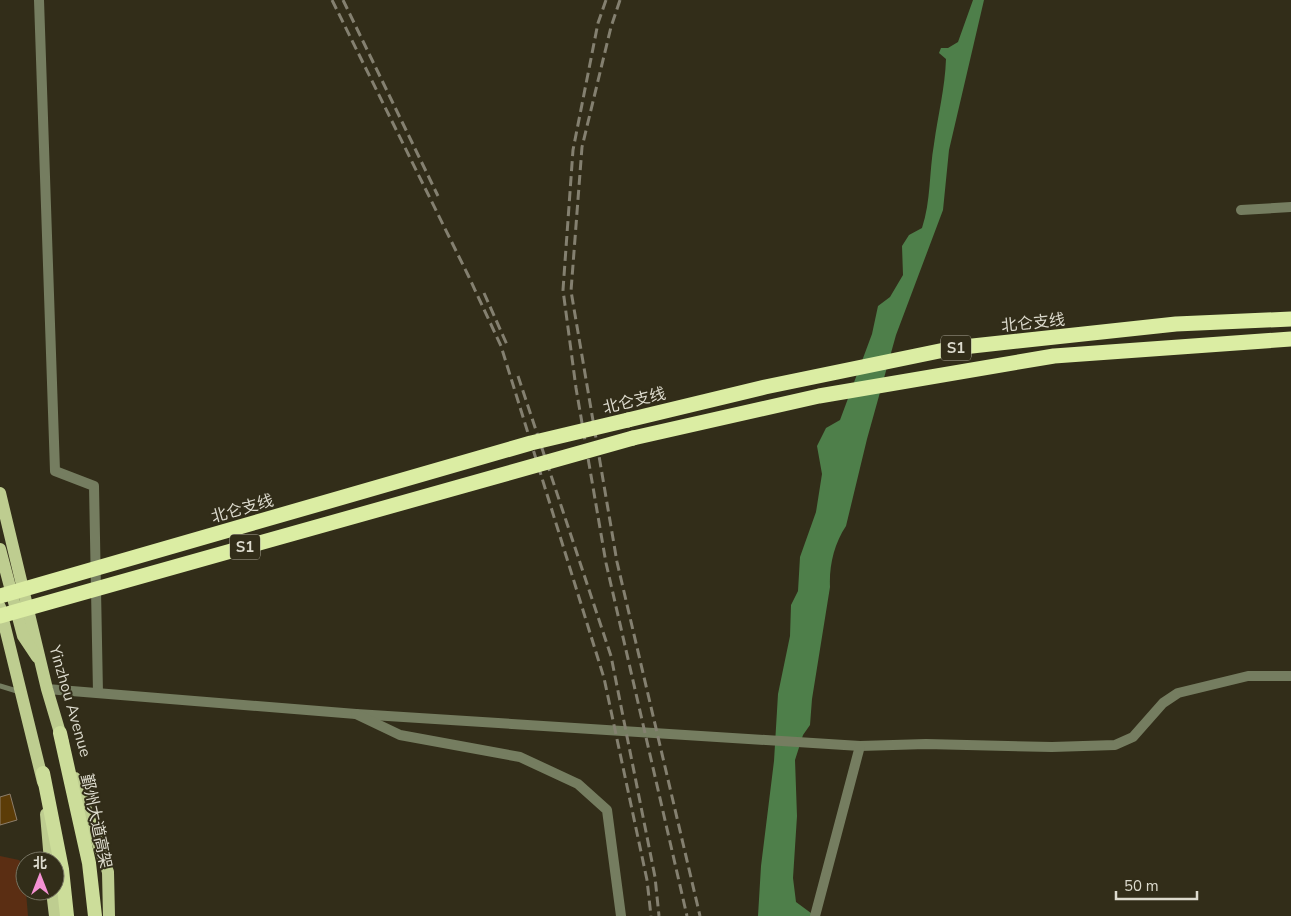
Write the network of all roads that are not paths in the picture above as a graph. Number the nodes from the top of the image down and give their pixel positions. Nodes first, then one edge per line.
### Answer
1 (39, 0) edge
2 (1291, 207) edge
3 (1241, 210) dead end
4 (1291, 319) edge
5 (1291, 339) edge
6 (0, 493) edge
7 (0, 549) edge
8 (0, 596) edge
9 (0, 607) edge
10 (0, 616) edge
11 (43, 666) junction
12 (1291, 676) edge
13 (0, 686) edge
14 (48, 690) junction
15 (21, 692) junction
16 (98, 693) junction
17 (356, 714) junction
18 (60, 733) junction
19 (860, 746) junction
20 (43, 773) junction
21 (49, 851) edge
22 (53, 901) edge
23 (55, 916) edge
24 (67, 916) edge
25 (95, 916) edge
26 (110, 916) edge
27 (621, 916) edge
28 (815, 916) edge

1 - 16 street
2 - 3 street
4 - 8 highway, 北仑支线 / S1, bridge
5 - 10 highway, S1, bridge
6 - 11 main road, Yinzhou Avenue
7 - 11 main road
9 - 15 main road
11 - 14 main road, Yinzhou Avenue
12 - 19 street
13 - 15 lane
14 - 16 street
14 - 18 main road, Yinzhou Avenue
15 - 20 main road
16 - 17 street
17 - 19 street
17 - 27 street
18 - 25 highway, 鄞州大道高架
18 - 26 main road, Yinzhou Avenue
19 - 28 street
20 - 21 main road
20 - 24 highway
22 - 23 main road

